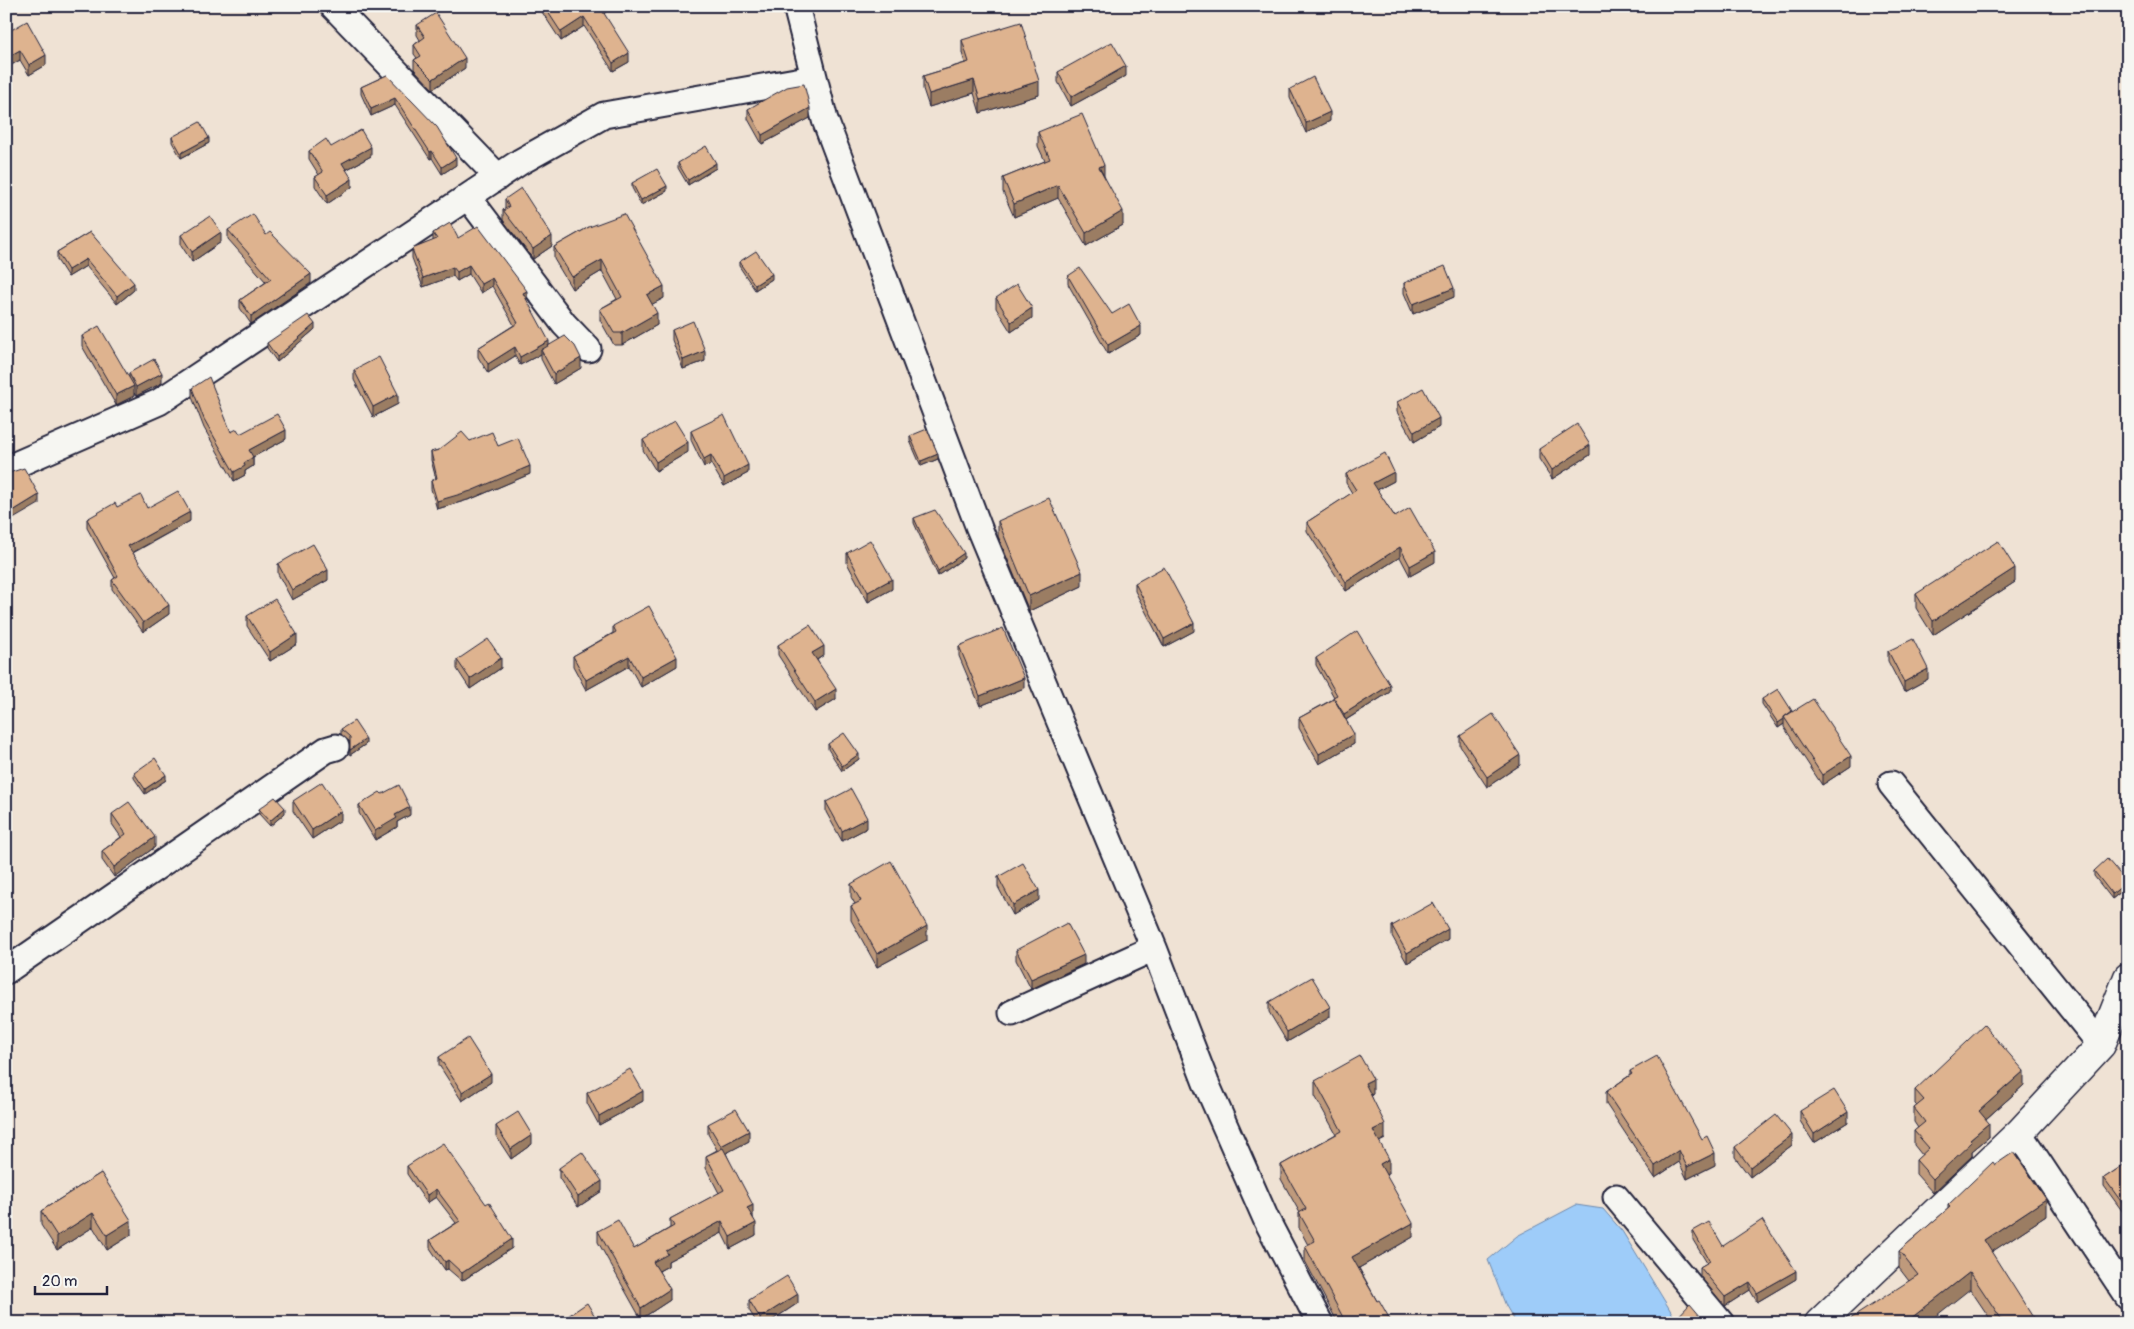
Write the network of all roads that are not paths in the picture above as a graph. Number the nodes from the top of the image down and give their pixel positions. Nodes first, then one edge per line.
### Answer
1 (333, 6) edge
2 (796, 6) edge
3 (813, 78) junction
4 (498, 177) junction
5 (468, 197) junction
6 (588, 349) dead end
7 (6, 469) edge
8 (336, 747) dead end
9 (1891, 784) dead end
10 (1154, 948) junction
11 (6, 971) edge
12 (2128, 977) edge
13 (1012, 1013) dead end
14 (2101, 1045) junction
15 (2019, 1134) junction
16 (1616, 1198) dead end
17 (2128, 1297) edge
18 (1320, 1323) edge
19 (1721, 1323) edge
20 (1819, 1323) edge

1 - 4 street
2 - 3 street
3 - 4 street
3 - 10 street
4 - 5 street
5 - 6 street
5 - 7 street
8 - 11 street
9 - 14 street
10 - 13 street
10 - 18 street
12 - 14 main road
14 - 15 main road
15 - 17 street
15 - 20 main road
16 - 19 street

